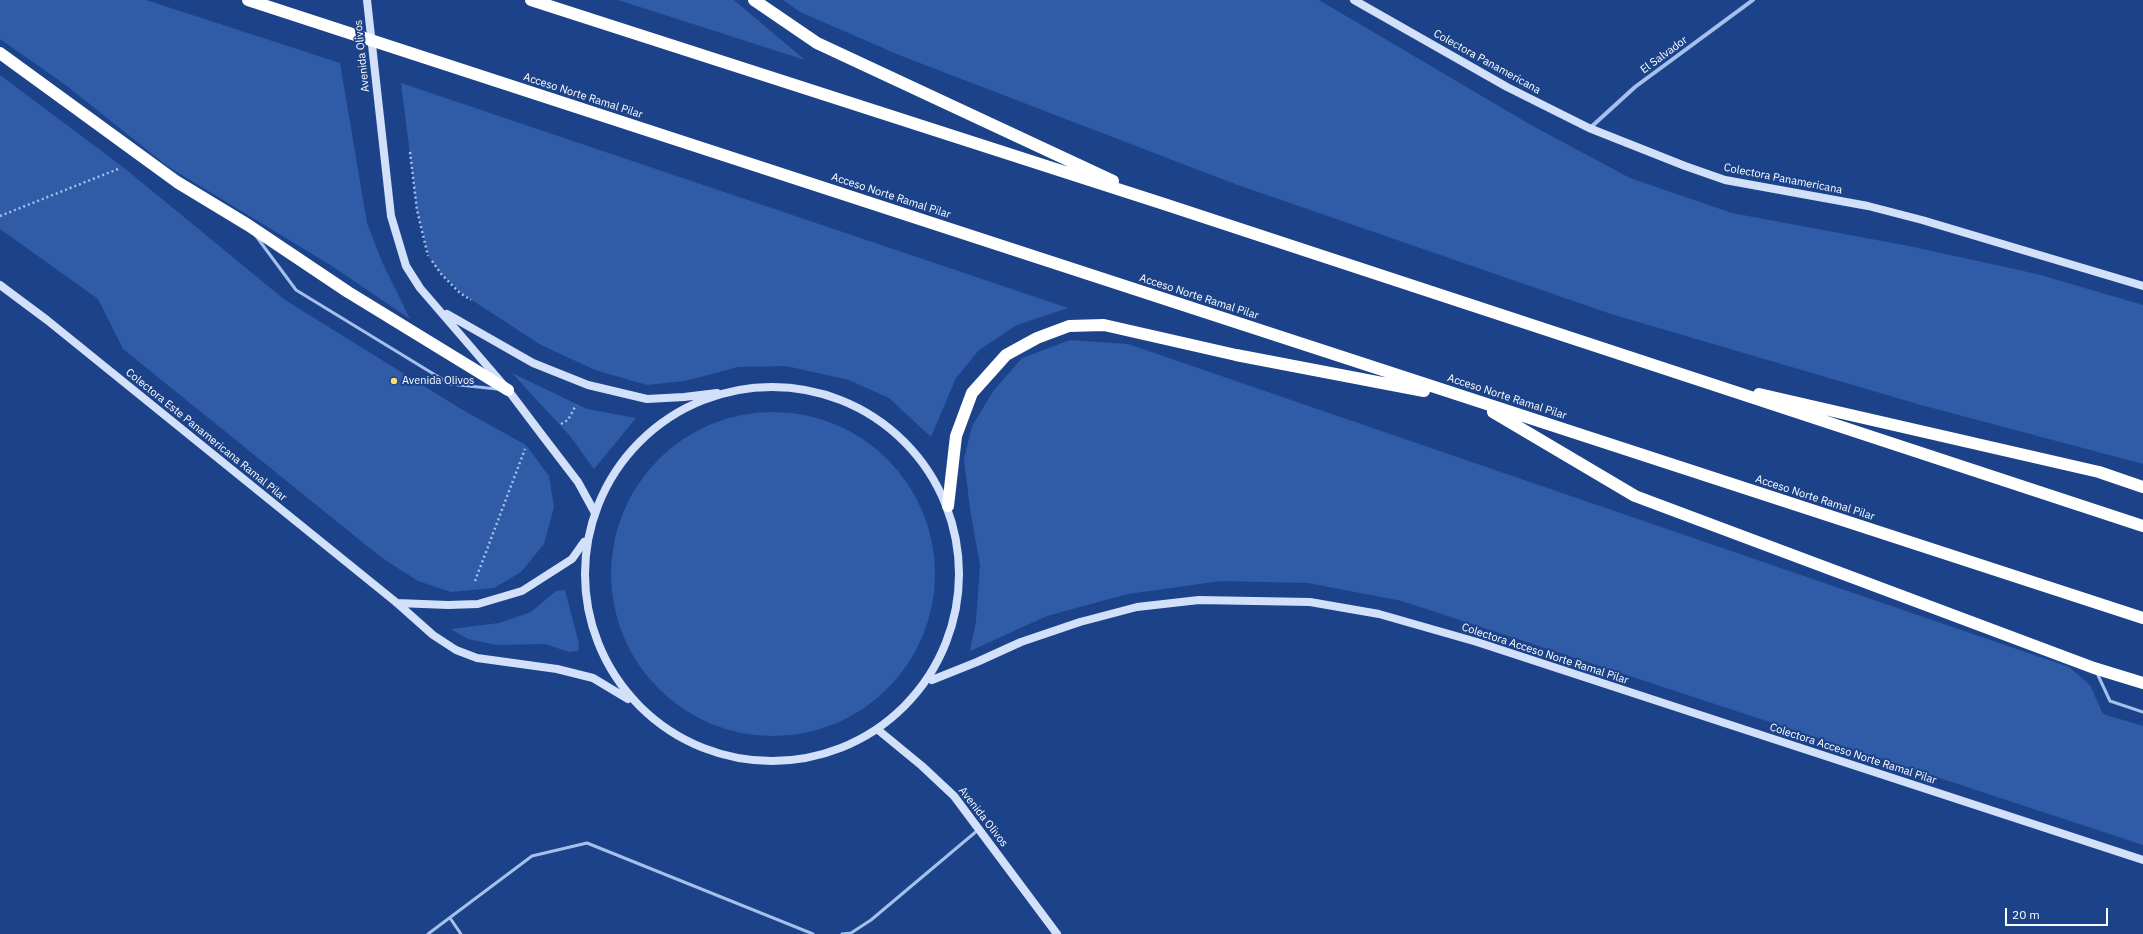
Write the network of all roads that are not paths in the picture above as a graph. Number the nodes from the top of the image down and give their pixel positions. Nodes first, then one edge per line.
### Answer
1 (248, 0) edge
2 (367, 0) edge
3 (531, 0) edge
4 (754, 0) edge
5 (1354, 0) edge
6 (1753, 0) edge
7 (0, 54) edge
8 (1589, 128) junction
9 (1164, 204) junction
10 (248, 225) junction
11 (0, 285) edge
12 (2143, 286) edge
13 (442, 311) junction
14 (1681, 375) junction
15 (508, 390) junction
16 (729, 391) junction
17 (1473, 400) junction
18 (2143, 486) edge
19 (948, 506) junction
20 (595, 513) junction
21 (2143, 526) edge
22 (585, 541) junction
23 (397, 603) junction
24 (2143, 618) edge
25 (2094, 668) junction
26 (932, 680) junction
27 (2143, 683) edge
28 (631, 700) junction
29 (2143, 712) edge
30 (877, 729) junction
31 (980, 829) junction
32 (2143, 860) edge
33 (450, 918) junction
34 (428, 934) edge
35 (460, 934) edge
36 (813, 934) edge
37 (842, 934) edge
38 (1057, 934) edge

1 - 17 highway, Acceso Norte Ramal Pilar
2 - 13 street, Avenida Olivos
3 - 9 highway
4 - 9 highway
5 - 8 street, Colectora Panamericana
6 - 8 street, El Salvador
7 - 10 highway
8 - 12 street, Colectora Panamericana
9 - 14 highway
10 - 15 highway
10 - 15 lane
11 - 23 street, Colectora Este Panamericana Ramal Pilar
13 - 15 street, Avenida Olivos
13 - 16 street, Avenida Olivos
14 - 18 highway
14 - 21 highway
15 - 20 street, Avenida Olivos
16 - 19 street
16 - 20 street
17 - 19 highway
17 - 24 highway, Acceso Norte Ramal Pilar
17 - 25 highway
19 - 26 street
20 - 22 street
22 - 23 street
22 - 28 street
23 - 28 street, Colectora Este Panamericana Ramal Pilar
25 - 27 highway
25 - 29 lane
26 - 30 street
26 - 32 street, Colectora Acceso Norte Ramal Pilar
28 - 30 street
30 - 31 street, Avenida Olivos
31 - 37 lane
31 - 38 street, Avenida Olivos
33 - 34 lane
33 - 35 lane
33 - 36 lane

